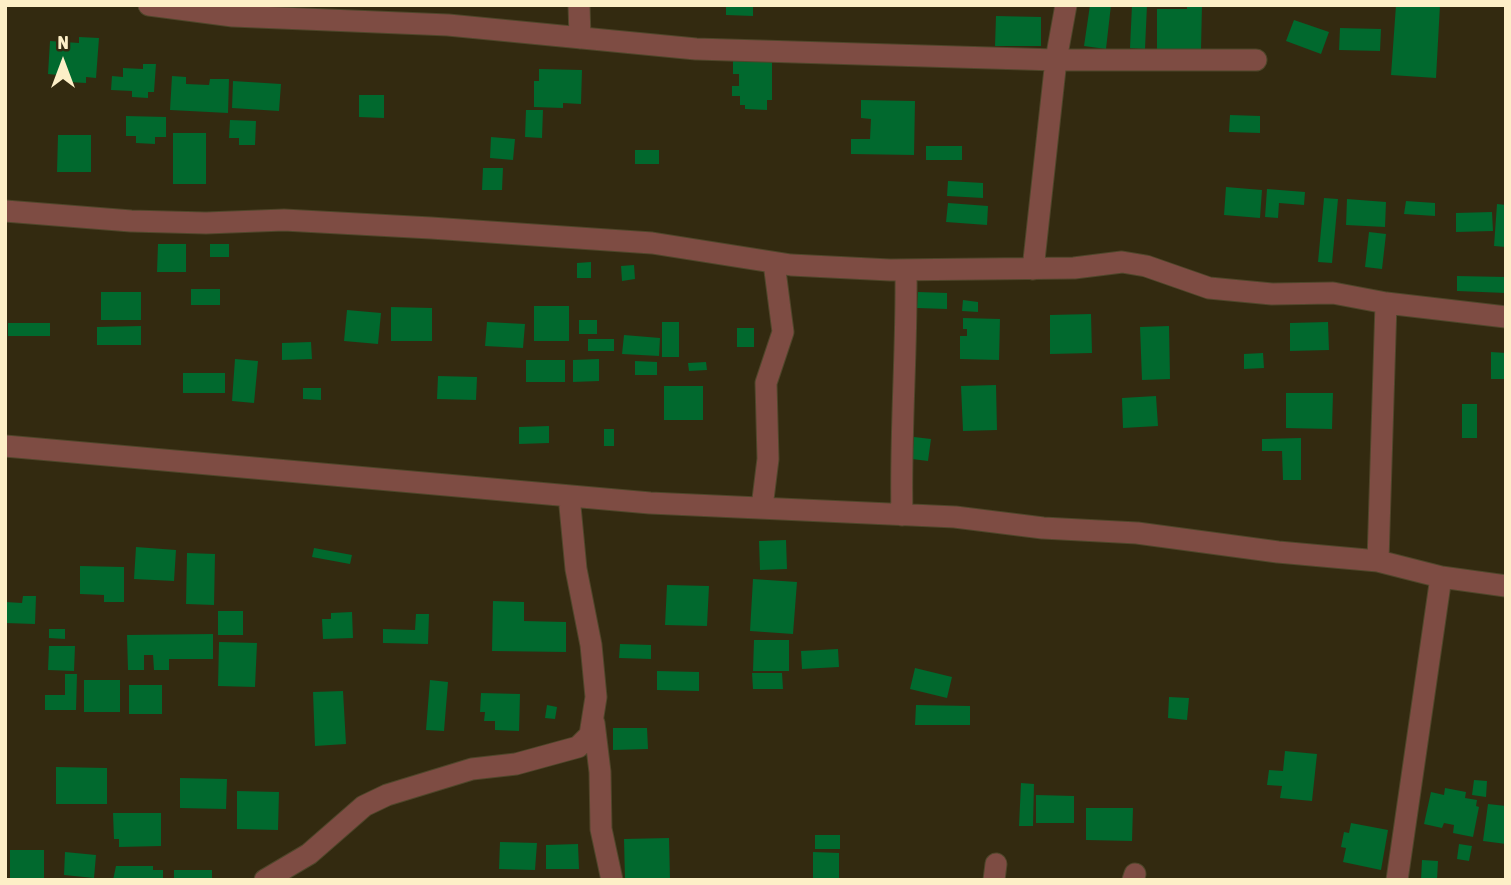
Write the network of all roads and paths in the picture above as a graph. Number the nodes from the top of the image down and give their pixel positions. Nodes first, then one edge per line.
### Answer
1 (149, 5) edge
2 (579, 5) edge
3 (1066, 5) edge
4 (580, 38) junction
5 (1056, 60) junction
6 (1256, 60) dead end
7 (5, 211) edge
8 (774, 263) junction
9 (1033, 269) junction
10 (906, 270) junction
11 (1386, 303) junction
12 (1506, 317) edge
13 (5, 446) edge
14 (569, 496) junction
15 (762, 507) junction
16 (902, 515) junction
17 (1378, 561) junction
18 (1441, 577) junction
19 (1506, 586) edge
20 (594, 723) junction
21 (265, 880) edge
22 (612, 880) edge
23 (1397, 880) edge

1 - 4 street
2 - 4 street
3 - 5 street
4 - 5 street
5 - 6 street
5 - 9 street
7 - 8 street
8 - 10 street
8 - 15 street
9 - 10 street
9 - 11 street
10 - 16 street
11 - 12 street
11 - 17 street
13 - 14 street
14 - 15 street
14 - 20 street
15 - 16 street
16 - 17 street
17 - 18 street
18 - 19 street
18 - 23 street
20 - 21 street
20 - 22 street

